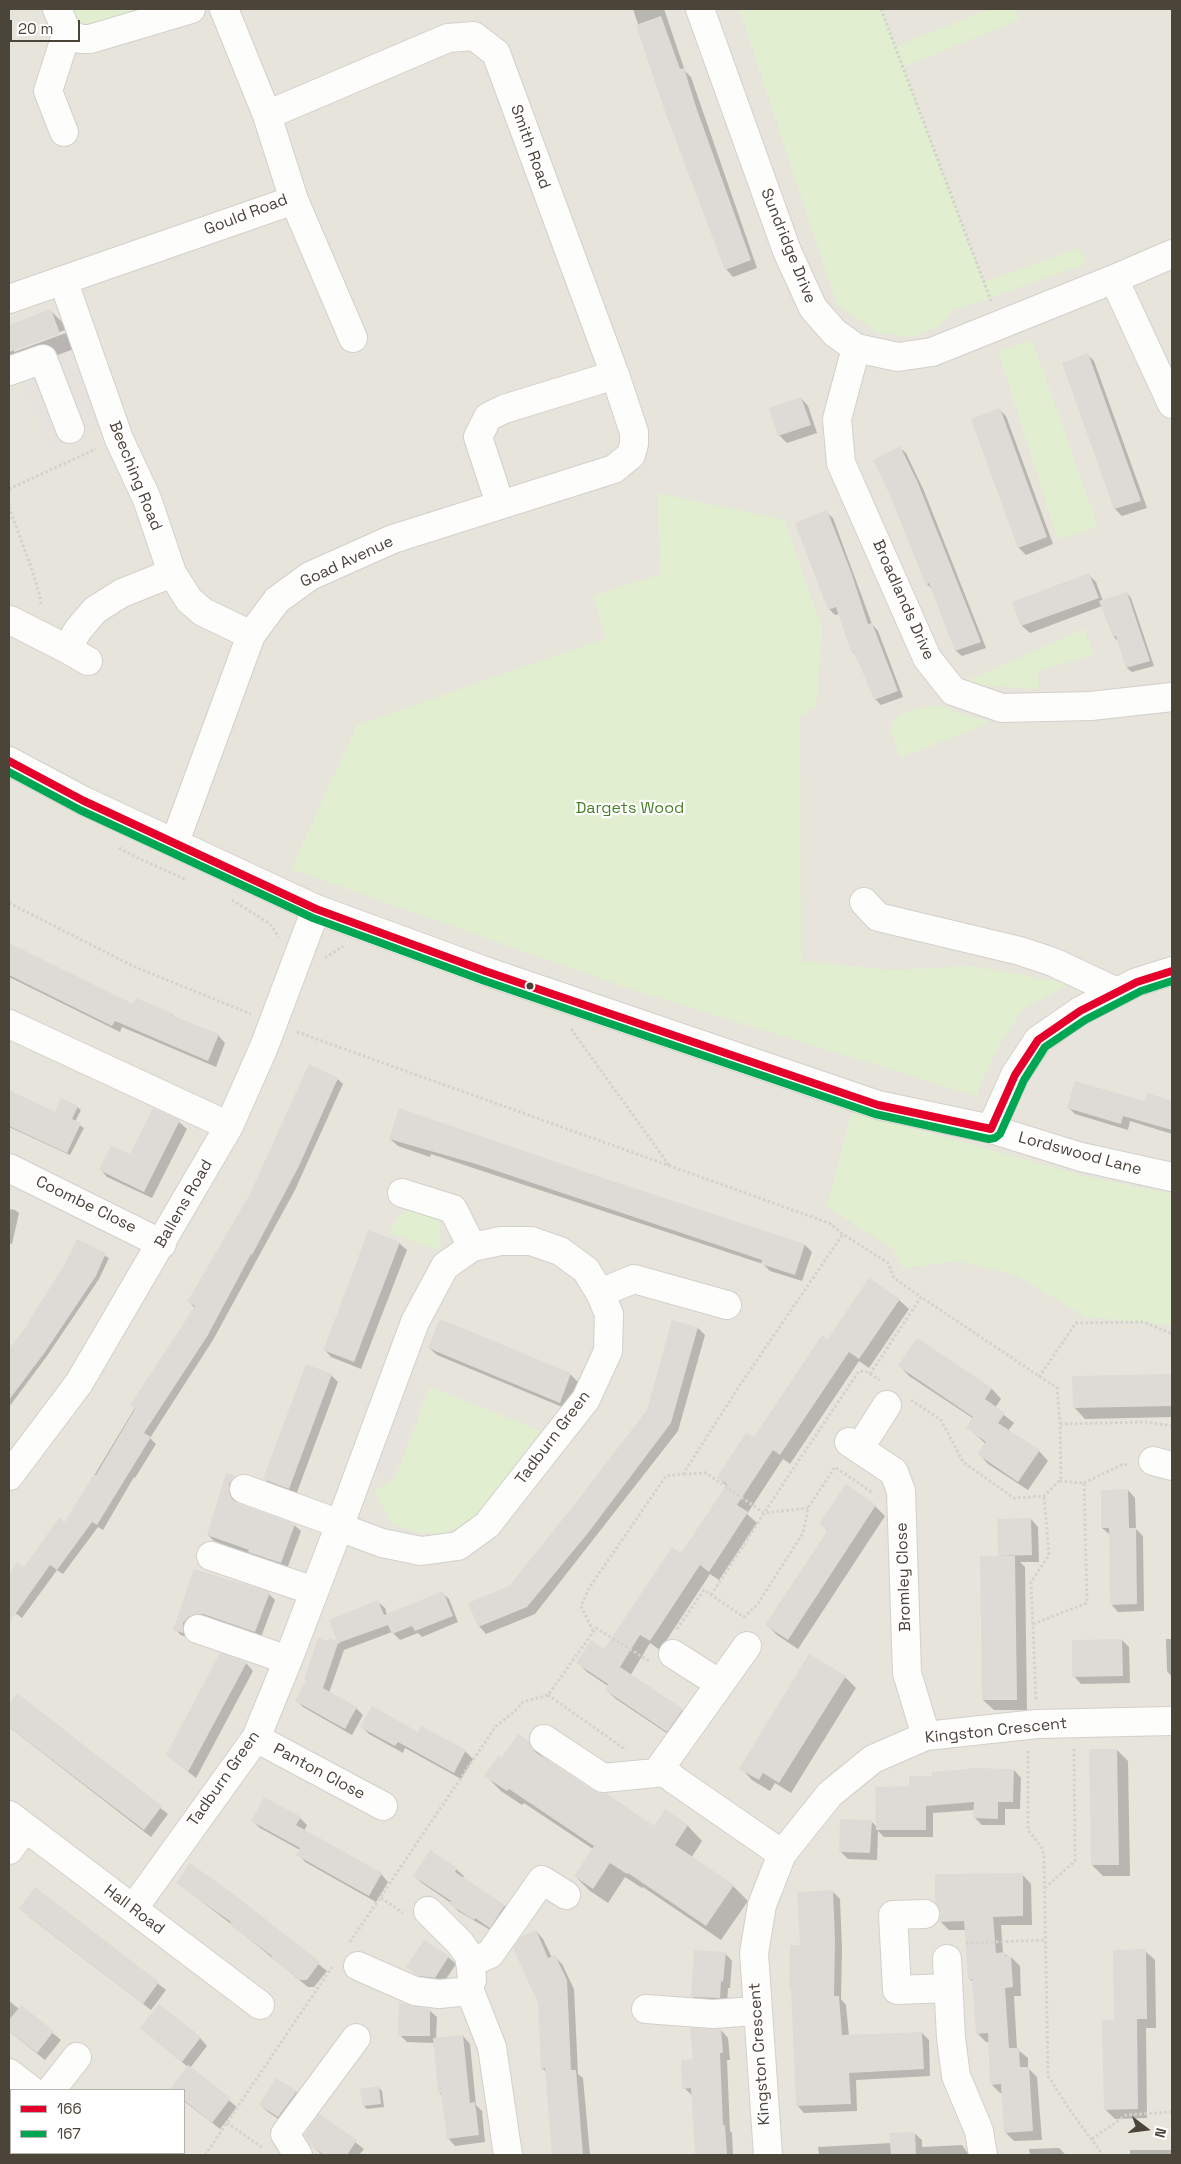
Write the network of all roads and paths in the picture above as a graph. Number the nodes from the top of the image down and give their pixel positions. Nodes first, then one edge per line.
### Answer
1 (191, 9) edge
2 (224, 9) edge
3 (700, 9) edge
4 (881, 9) edge
5 (62, 21) edge
6 (267, 115) junction
7 (64, 132) dead end
8 (294, 200) junction
9 (1172, 254) edge
10 (1114, 279) junction
11 (63, 280) junction
12 (9, 299) edge
13 (1000, 325) junction
14 (352, 338) dead end
15 (856, 348) junction
16 (9, 371) edge
17 (615, 375) junction
18 (1172, 404) edge
19 (70, 429) dead end
20 (119, 439) junction
21 (614, 469) joint
22 (9, 489) edge
23 (500, 504) junction
24 (9, 507) edge
25 (172, 573) junction
26 (10, 620) dead end
27 (35, 633) junction
28 (251, 635) junction
29 (1172, 697) edge
30 (9, 761) edge
31 (175, 842) junction
32 (864, 902) dead end
33 (9, 903) edge
34 (316, 909) junction
35 (1172, 971) edge
36 (1117, 992) junction
37 (273, 1023) junction
38 (9, 1024) edge
39 (573, 1030) dead end
40 (229, 1126) junction
41 (991, 1129) junction
42 (669, 1165) junction
43 (9, 1168) edge
44 (1172, 1177) edge
45 (402, 1193) dead end
46 (842, 1234) junction
47 (162, 1244) junction
48 (472, 1248) junction
49 (600, 1293) junction
50 (921, 1298) junction
51 (727, 1305) dead end
52 (1172, 1334) edge
53 (870, 1374) junction
54 (1039, 1377) junction
55 (893, 1395) junction
56 (1060, 1424) junction
57 (1172, 1426) edge
58 (1163, 1463) edge
59 (683, 1474) junction
60 (9, 1476) edge
61 (1059, 1481) junction
62 (1084, 1482) junction
63 (244, 1489) dead end
64 (1044, 1496) junction
65 (808, 1508) dead end
66 (764, 1513) junction
67 (340, 1526) junction
68 (211, 1556) dead end
69 (314, 1591) junction
70 (711, 1595) dead end
71 (1033, 1624) junction
72 (198, 1629) dead end
73 (593, 1632) dead end
74 (747, 1646) dead end
75 (673, 1654) dead end
76 (288, 1660) junction
77 (720, 1684) junction
78 (548, 1695) dead end
79 (1172, 1721) edge
80 (1074, 1723) junction
81 (1032, 1725) junction
82 (926, 1736) junction
83 (256, 1738) junction
84 (544, 1739) dead end
85 (663, 1770) junction
86 (383, 1806) dead end
87 (17, 1822) edge
88 (9, 1850) edge
89 (782, 1854) junction
90 (1045, 1888) junction
91 (566, 1895) dead end
92 (133, 1909) junction
93 (428, 1911) dead end
94 (925, 1914) dead end
95 (1045, 1940) junction
96 (947, 1959) joint
97 (470, 1963) junction
98 (358, 1966) dead end
99 (948, 1988) junction
100 (470, 1991) junction
101 (260, 2004) dead end
102 (646, 2010) dead end
103 (756, 2011) junction
104 (356, 2038) dead end
105 (77, 2057) dead end
106 (9, 2073) edge
107 (30, 2089) edge
108 (52, 2089) edge
109 (1172, 2112) edge
110 (227, 2123) dead end
111 (1092, 2139) junction
112 (266, 2151) dead end
113 (298, 2155) edge
114 (508, 2155) edge
115 (768, 2155) edge
116 (983, 2155) edge
117 (1103, 2155) edge

1 - 5 street
2 - 6 street, Gould Road
3 - 15 street, Sundridge Drive
4 - 13 path
5 - 7 street
6 - 8 street, Gould Road
6 - 17 street, Smith Road
8 - 11 street, Gould Road
8 - 14 street
9 - 10 street, Sundridge Drive
10 - 13 street, Sundridge Drive
10 - 18 street
11 - 12 street, Gould Road
11 - 20 street, Beeching Road
13 - 15 street, Sundridge Drive
15 - 29 street, Broadlands Drive
16 - 19 street
17 - 21 street, Smith Road
17 - 23 street
20 - 22 path
20 - 25 street, Beeching Road
21 - 23 street, Goad Avenue
23 - 28 street, Goad Avenue
24 - 27 path
25 - 27 street
25 - 28 street, Beeching Road
26 - 27 street
28 - 31 street, Goad Avenue
30 - 31 street, Lordswood Lane
31 - 34 street, Lordswood Lane
32 - 36 street
33 - 37 path
34 - 37 street, Ballens Road
34 - 41 street, Lordswood Lane
35 - 36 street
36 - 41 street
37 - 40 street, Ballens Road
37 - 42 path
38 - 40 street
39 - 42 path
40 - 47 street, Ballens Road
41 - 44 street, Lordswood Lane
42 - 46 path
43 - 47 street, Coombe Close
45 - 48 street
46 - 50 path
46 - 59 path
47 - 60 street, Ballens Road
48 - 49 street, Tadburn Green
48 - 67 street, Tadburn Green
49 - 51 street
49 - 67 street, Tadburn Green
50 - 53 path
50 - 54 path
52 - 54 path
53 - 55 path
53 - 66 path
54 - 56 path
55 - 64 path
55 - 82 street, Bromley Close
56 - 57 path
56 - 61 path
58 - 62 path
59 - 66 path
59 - 73 path
61 - 62 path
61 - 64 path
62 - 71 path
63 - 67 street
64 - 71 path
65 - 66 path
66 - 70 path
67 - 69 street, Tadburn Green
68 - 69 street
69 - 76 street, Tadburn Green
71 - 81 path
72 - 76 street
74 - 77 street
75 - 77 street
76 - 83 street, Tadburn Green
77 - 85 street
78 - 85 path
79 - 80 street, Kingston Crescent
80 - 81 street, Kingston Crescent
80 - 90 path
81 - 82 street, Kingston Crescent
81 - 90 path
82 - 89 street, Kingston Crescent
83 - 86 street, Panton Close
83 - 92 street, Tadburn Green
84 - 85 street
85 - 89 street
87 - 88 street
87 - 92 street, Hall Road
89 - 103 street, Kingston Crescent
90 - 95 path
91 - 97 street
92 - 101 street, Hall Road
93 - 97 street
94 - 99 street
95 - 96 path
95 - 111 path
96 - 99 street
97 - 100 street
98 - 100 street
99 - 116 street
100 - 114 street
102 - 103 street
103 - 115 street, Kingston Crescent
104 - 113 street
105 - 108 street
106 - 107 street
109 - 111 path
110 - 112 path
111 - 117 path

